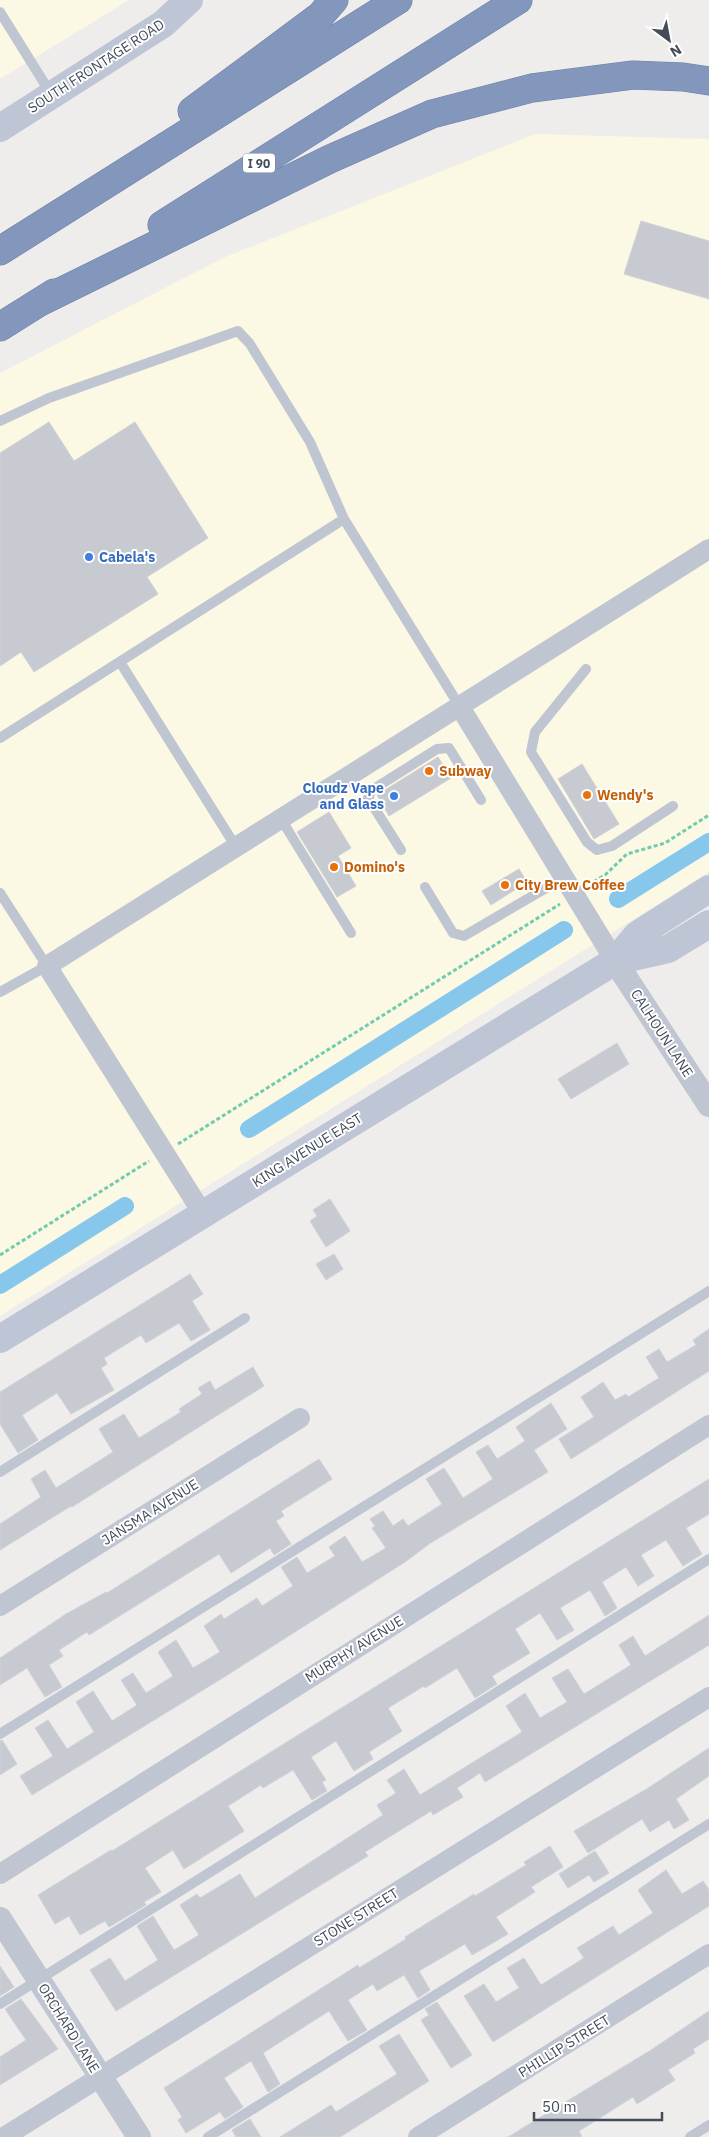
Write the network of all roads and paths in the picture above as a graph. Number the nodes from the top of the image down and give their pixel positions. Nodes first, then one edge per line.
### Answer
1 (189, 0) edge
2 (334, 0) edge
3 (398, 0) edge
4 (518, 0) edge
5 (0, 12) edge
6 (709, 81) edge
7 (51, 95) junction
8 (0, 128) edge
9 (7, 247) edge
10 (38, 303) junction
11 (0, 327) edge
12 (0, 421) edge
13 (344, 519) junction
14 (709, 549) edge
15 (120, 662) junction
16 (586, 669) dead end
17 (460, 707) junction
18 (1, 735) edge
19 (481, 800) dead end
20 (673, 806) dead end
21 (709, 815) edge
22 (280, 819) junction
23 (236, 847) junction
24 (401, 850) dead end
25 (565, 877) junction
26 (425, 887) dead end
27 (709, 889) edge
28 (0, 893) edge
29 (575, 894) junction
30 (709, 924) edge
31 (351, 933) dead end
32 (615, 961) junction
33 (47, 966) junction
34 (0, 992) edge
35 (709, 1105) edge
36 (165, 1152) junction
37 (203, 1214) junction
38 (0, 1255) edge
39 (709, 1291) edge
40 (245, 1318) dead end
41 (0, 1339) edge
42 (300, 1418) dead end
43 (709, 1425) edge
44 (0, 1472) edge
45 (709, 1558) edge
46 (0, 1606) edge
47 (709, 1698) edge
48 (0, 1734) edge
49 (709, 1824) edge
50 (0, 1874) edge
51 (0, 1919) edge
52 (709, 1954) edge
53 (39, 1980) junction
54 (0, 2004) edge
55 (101, 2077) junction
56 (709, 2125) edge
57 (4, 2137) edge
58 (139, 2137) edge
59 (208, 2137) edge
60 (418, 2137) edge
61 (690, 2137) edge

1 - 7 main road, SOUTH FRONTAGE ROAD
2 - 9 highway
3 - 9 highway
4 - 10 highway, I 90
5 - 7 lane
6 - 10 highway
7 - 8 main road, SOUTH FRONTAGE ROAD
10 - 11 highway, I 90
12 - 13 lane
13 - 15 lane
13 - 17 lane
14 - 17 street
15 - 18 lane
15 - 23 lane
16 - 20 lane
17 - 22 street
17 - 25 street
19 - 24 lane
21 - 29 path
22 - 23 street
22 - 31 lane
23 - 33 street
25 - 26 lane
25 - 29 street
27 - 32 main road, KING AVENUE EAST
28 - 33 lane
29 - 32 street
29 - 36 path
30 - 32 main road, KING AVENUE EAST
32 - 35 street, CALHOUN LANE
32 - 37 main road, KING AVENUE EAST
33 - 34 lane
33 - 36 street
36 - 37 street
36 - 38 path
37 - 41 main road, KING AVENUE EAST
39 - 48 lane
40 - 44 lane
42 - 46 street, JANSMA AVENUE
43 - 50 street, MURPHY AVENUE
45 - 53 lane
47 - 55 street, STONE STREET
49 - 59 lane
51 - 53 street, ORCHARD LANE
52 - 60 street, PHILLIP STREET
53 - 54 lane
53 - 55 street, ORCHARD LANE
55 - 57 street, STONE STREET
55 - 58 street, ORCHARD LANE
56 - 61 lane

